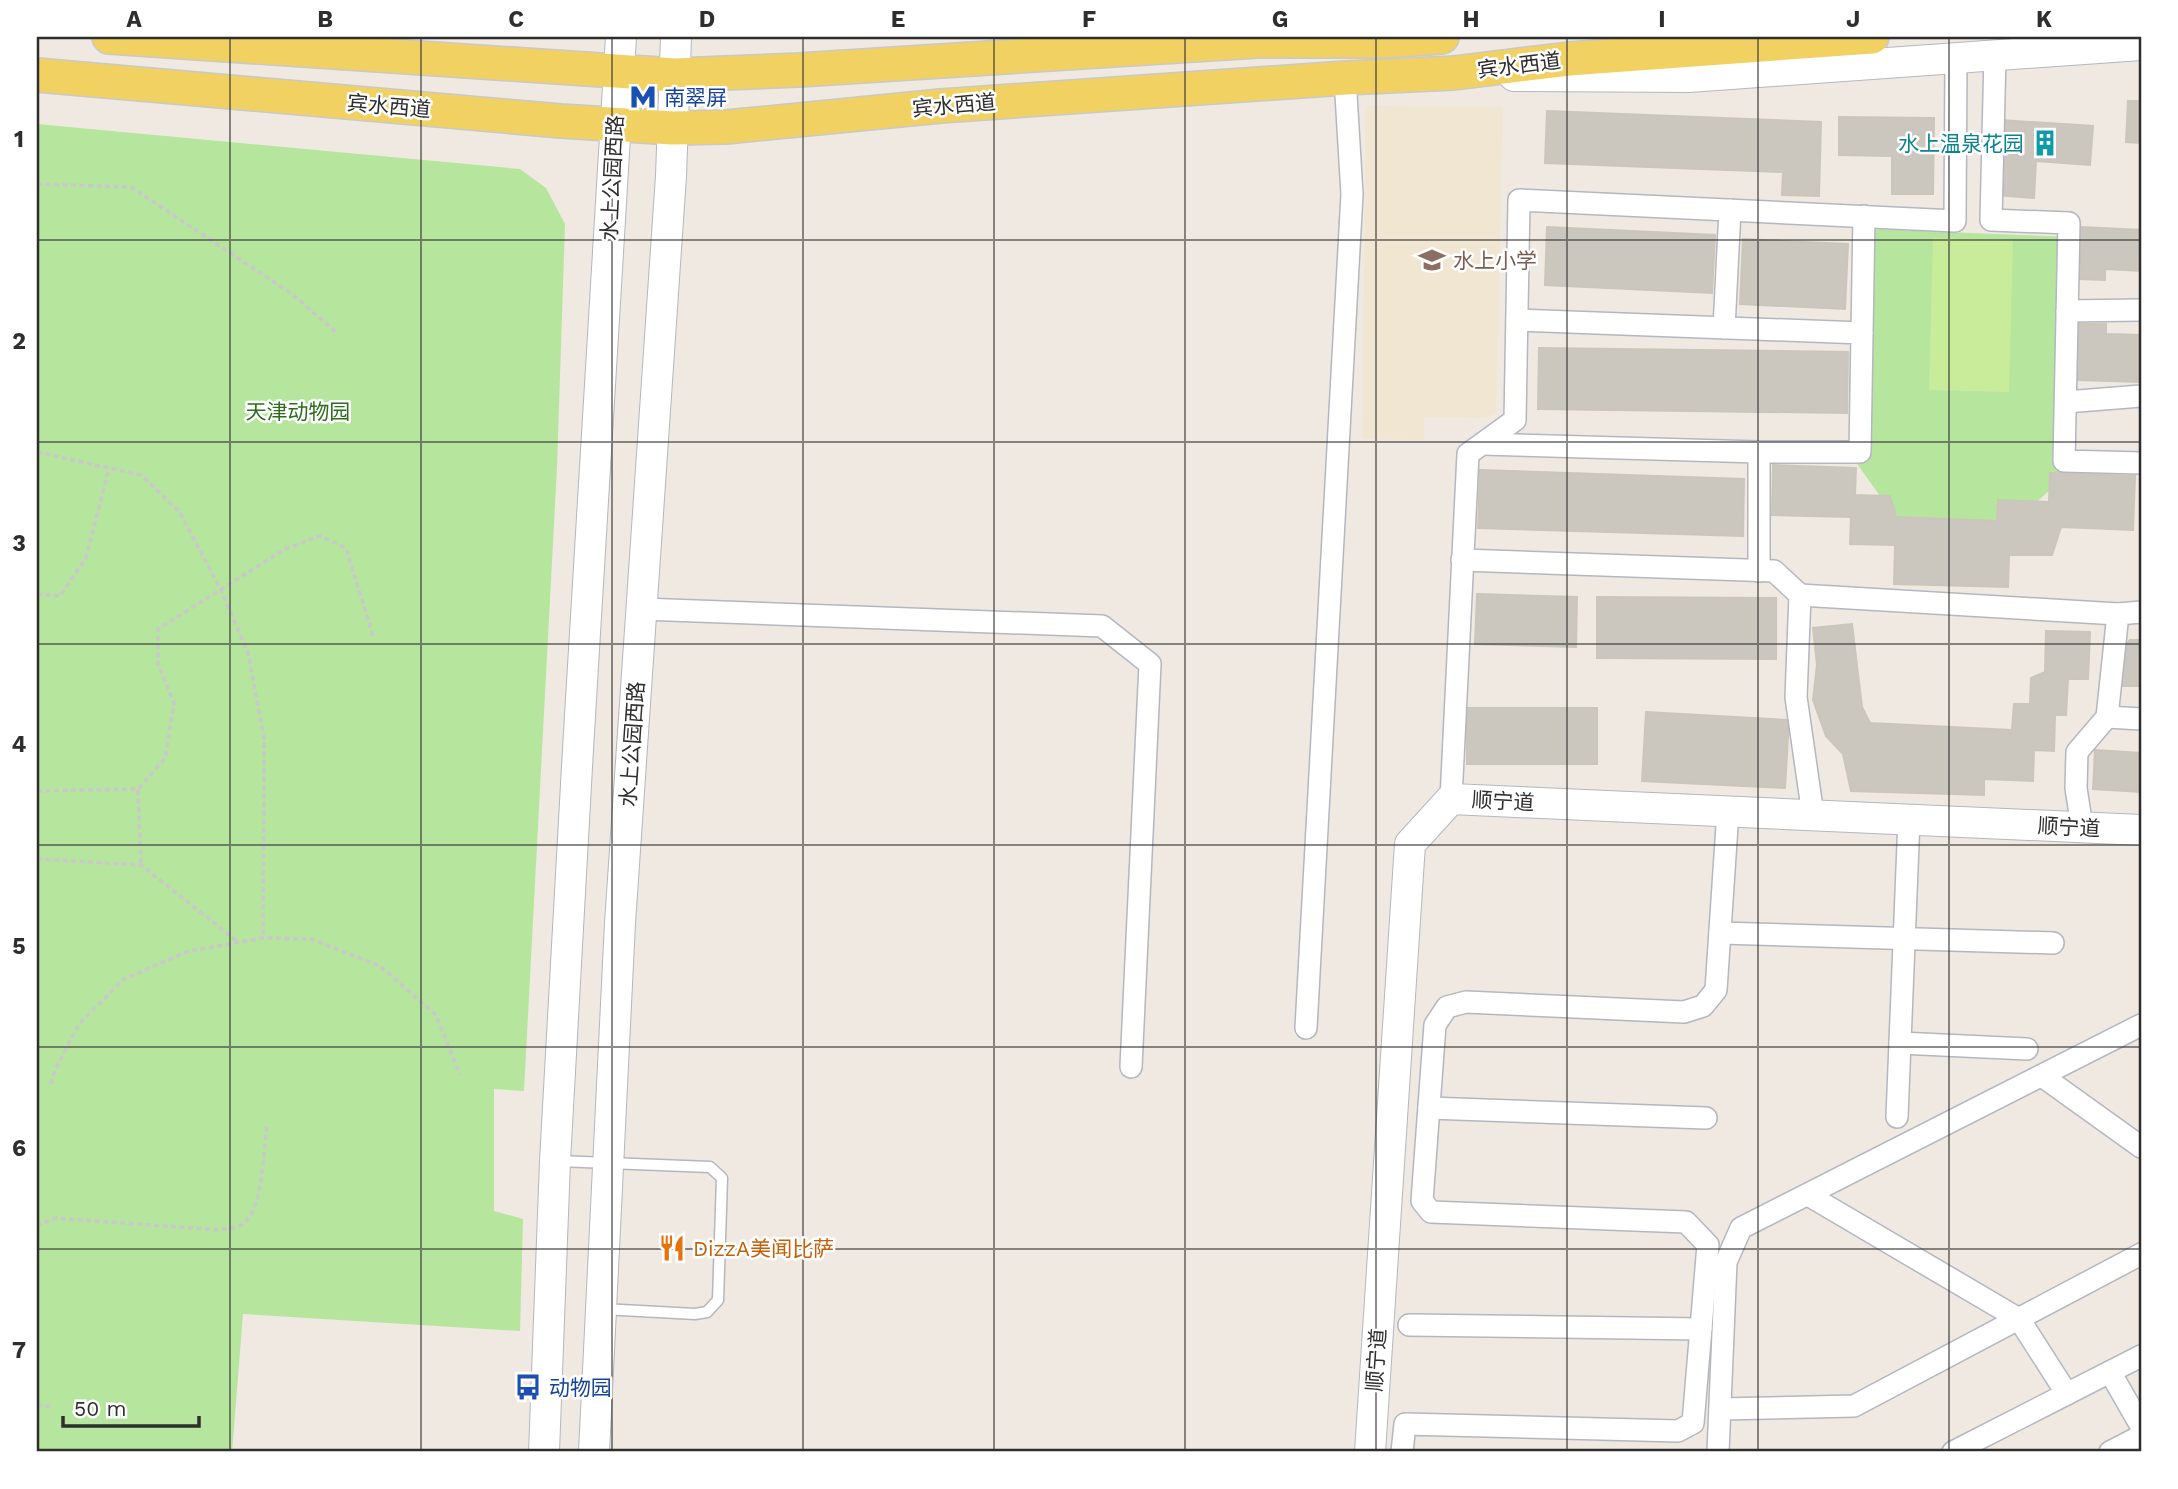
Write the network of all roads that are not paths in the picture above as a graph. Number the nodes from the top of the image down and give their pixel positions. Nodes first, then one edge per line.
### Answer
1 (108, 37) edge
2 (621, 37) edge
3 (676, 37) edge
4 (1442, 37) edge
5 (1872, 37) edge
6 (1272, 39) edge
7 (2141, 45) edge
8 (1995, 55) junction
9 (1956, 58) junction
10 (618, 72) junction
11 (1454, 74) junction
12 (37, 75) edge
13 (675, 75) junction
14 (1345, 78) junction
15 (614, 124) junction
16 (673, 128) junction
17 (1730, 210) junction
18 (1864, 216) junction
19 (1991, 220) junction
20 (1955, 221) junction
21 (2141, 310) edge
22 (2067, 312) junction
23 (1517, 320) junction
24 (1724, 328) junction
25 (1862, 333) junction
26 (2141, 396) edge
27 (2066, 402) junction
28 (1482, 444) junction
29 (1759, 452) junction
30 (2141, 463) edge
31 (1462, 560) junction
32 (1759, 571) junction
33 (1800, 595) junction
34 (642, 609) junction
35 (2141, 612) edge
36 (2118, 614) junction
37 (2107, 717) junction
38 (2141, 719) edge
39 (1451, 799) junction
40 (1728, 811) junction
41 (1813, 815) junction
42 (1909, 819) junction
43 (2082, 827) junction
44 (2141, 830) edge
45 (1720, 933) junction
46 (1905, 939) junction
47 (2053, 943) dead end
48 (2141, 1026) edge
49 (1307, 1028) dead end
50 (1900, 1043) junction
51 (2027, 1049) dead end
52 (1131, 1067) dead end
53 (2042, 1076) junction
54 (1429, 1108) junction
55 (1897, 1117) dead end
56 (1706, 1118) dead end
57 (2141, 1147) edge
58 (555, 1161) junction
59 (609, 1163) junction
60 (1808, 1195) junction
61 (2141, 1254) edge
62 (602, 1309) junction
63 (2019, 1319) junction
64 (1409, 1325) dead end
65 (1701, 1329) junction
66 (2141, 1356) edge
67 (2110, 1372) junction
68 (2067, 1394) junction
69 (1720, 1409) junction
70 (2141, 1426) edge
71 (2141, 1436) edge
72 (544, 1452) edge
73 (594, 1452) edge
74 (1370, 1452) edge
75 (1402, 1452) edge
76 (1718, 1452) edge
77 (1954, 1452) edge
78 (2110, 1452) edge

1 - 10 main road
2 - 10 main road, 水上公园西路
3 - 13 main road, 水上公园西路
4 - 6 main road
5 - 11 main road, 宾水西道
6 - 13 main road
7 - 8 main road
8 - 9 main road
8 - 19 street
9 - 11 main road
9 - 20 street
10 - 13 main road
10 - 15 main road, 水上公园西路
11 - 14 main road, 宾水西道
12 - 15 main road, 宾水西道
13 - 16 main road, 水上公园西路
14 - 16 main road, 宾水西道
14 - 49 street
15 - 16 main road, 宾水西道
15 - 58 main road, 水上公园西路
16 - 34 main road, 水上公园西路
17 - 18 street
17 - 23 street
17 - 24 street
18 - 20 street
18 - 25 street
19 - 20 street
19 - 22 street
21 - 22 street
22 - 27 street
23 - 24 street
23 - 28 street
24 - 25 street
25 - 29 street
26 - 27 street
27 - 30 street
28 - 29 street
28 - 31 street
29 - 32 street
31 - 32 street
31 - 39 street
32 - 33 street
33 - 36 street
33 - 41 street
34 - 52 street
34 - 59 main road, 水上公园西路
35 - 36 street
36 - 37 street
37 - 38 street
37 - 43 street
39 - 40 main road, 顺宁道
39 - 74 main road, 顺宁道
40 - 41 main road, 顺宁道
40 - 45 street
41 - 42 main road, 顺宁道
42 - 43 main road, 顺宁道
42 - 46 street
43 - 44 main road, 顺宁道
45 - 46 street
45 - 54 street
46 - 47 street
46 - 50 street
48 - 53 street
50 - 51 street
50 - 55 street
53 - 57 street
53 - 60 street
54 - 56 street
54 - 65 street
58 - 59 lane
58 - 72 main road, 水上公园西路
59 - 62 main road, 水上公园西路
59 - 62 lane
60 - 63 street
60 - 69 street
61 - 63 street
62 - 73 main road, 水上公园西路
63 - 68 street
63 - 69 street
64 - 65 street
65 - 75 street
66 - 67 street
67 - 68 street
67 - 70 street
68 - 77 street
69 - 76 street
71 - 78 street

